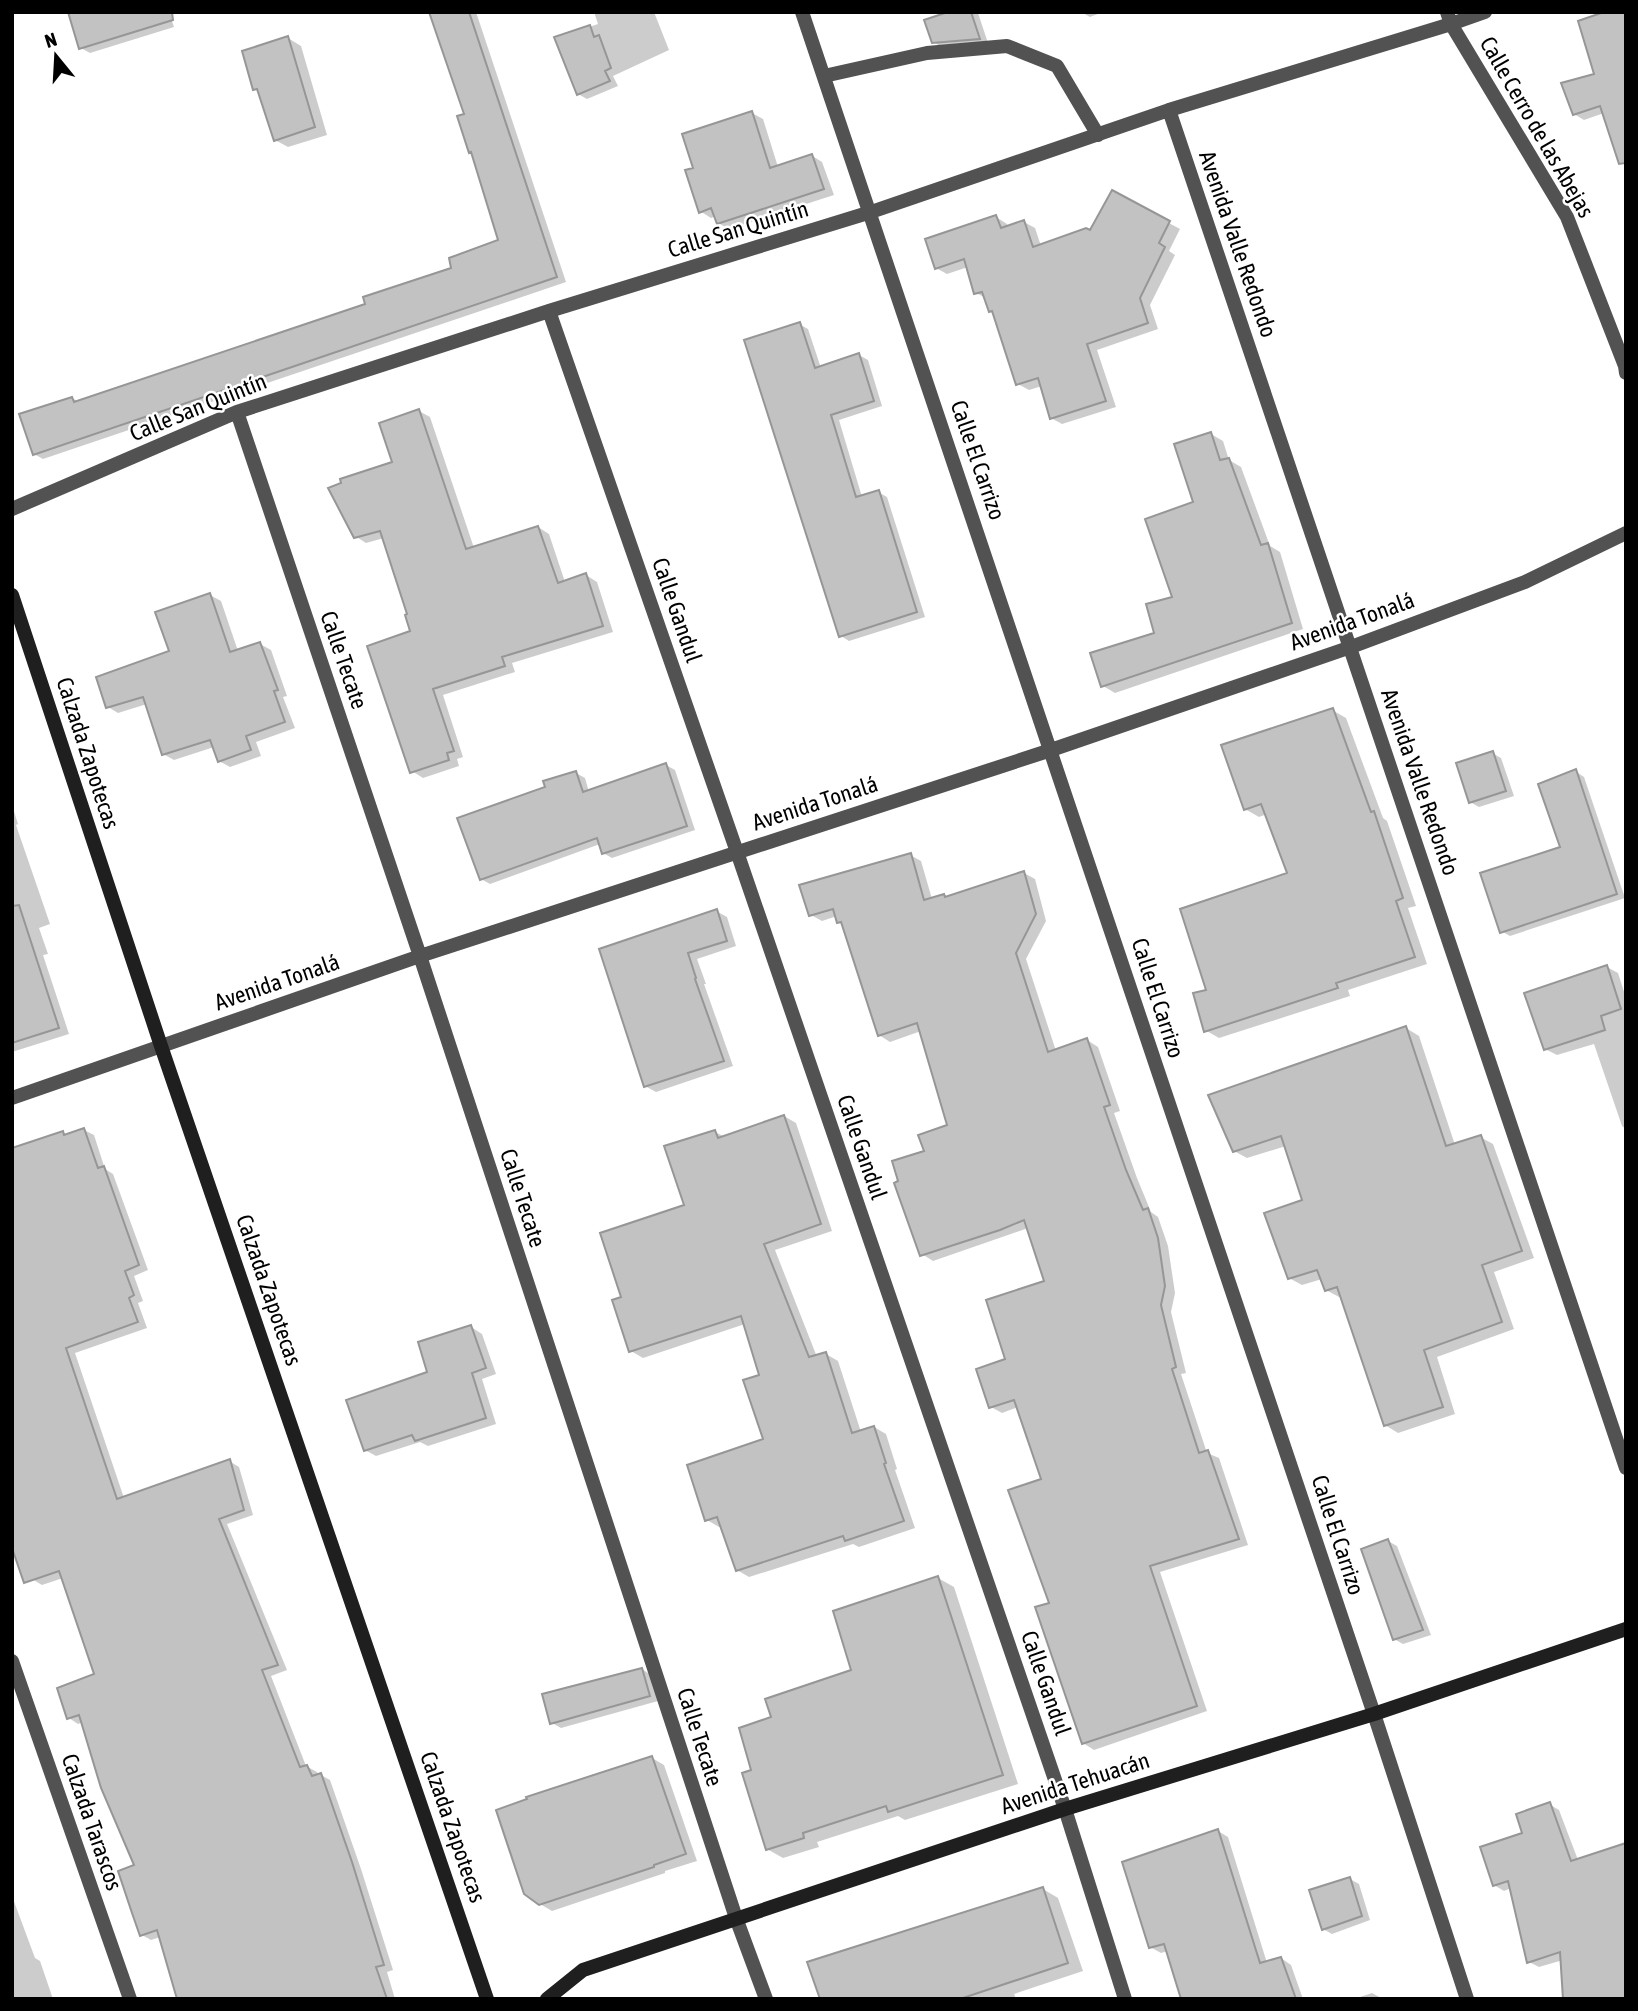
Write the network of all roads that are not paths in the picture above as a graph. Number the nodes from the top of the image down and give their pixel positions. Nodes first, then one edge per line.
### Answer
1 (803, 12) edge
2 (1485, 12) edge
3 (1449, 18) edge
4 (824, 76) junction
5 (1169, 110) junction
6 (1098, 135) junction
7 (871, 212) junction
8 (550, 312) junction
9 (1626, 373) edge
10 (237, 412) junction
11 (12, 509) edge
12 (1626, 533) edge
13 (12, 595) edge
14 (1351, 647) junction
15 (1051, 750) junction
16 (737, 852) junction
17 (420, 956) junction
18 (161, 1046) junction
19 (12, 1098) edge
20 (1626, 1468) edge
21 (1626, 1629) edge
22 (12, 1661) edge
23 (1374, 1714) junction
24 (1065, 1809) junction
25 (736, 1918) junction
26 (130, 1999) edge
27 (487, 1999) edge
28 (547, 1999) edge
29 (766, 1999) edge
30 (1125, 1999) edge
31 (1467, 1999) edge

1 - 4 street, Calle El Carrizo
2 - 3 street, Calle San Quintín
3 - 5 street, Calle San Quintín
3 - 9 street, Calle Cerro de las Abejas
4 - 6 street
4 - 7 street, Calle El Carrizo
5 - 6 street, Calle San Quintín
5 - 14 street, Avenida Valle Redondo
6 - 7 street, Calle San Quintín
7 - 8 street, Calle San Quintín
7 - 15 street, Calle El Carrizo
8 - 10 street, Calle San Quintín
8 - 16 street, Calle Gandul
10 - 11 street, Calle San Quintín
10 - 17 street, Calle Tecate
12 - 14 street, Avenida Tonalá
13 - 18 street, Calzada Zapotecas
14 - 15 street, Avenida Tonalá
14 - 20 street, Avenida Valle Redondo
15 - 16 street, Avenida Tonalá
15 - 23 street, Calle El Carrizo
16 - 17 street, Avenida Tonalá
16 - 24 street, Calle Gandul
17 - 18 street, Avenida Tonalá
17 - 25 street, Calle Tecate
18 - 19 street, Avenida Tonalá
18 - 27 street, Calzada Zapotecas
21 - 23 street, Avenida Tehuacán
22 - 26 street, Calzada Tarascos
23 - 24 street, Avenida Tehuacán
23 - 31 street, Calle El Carrizo
24 - 25 street, Avenida Tehuacán
24 - 30 street, Calle Gandul
25 - 28 street, Avenida Tehuacán
25 - 29 street, Calle Tecate

